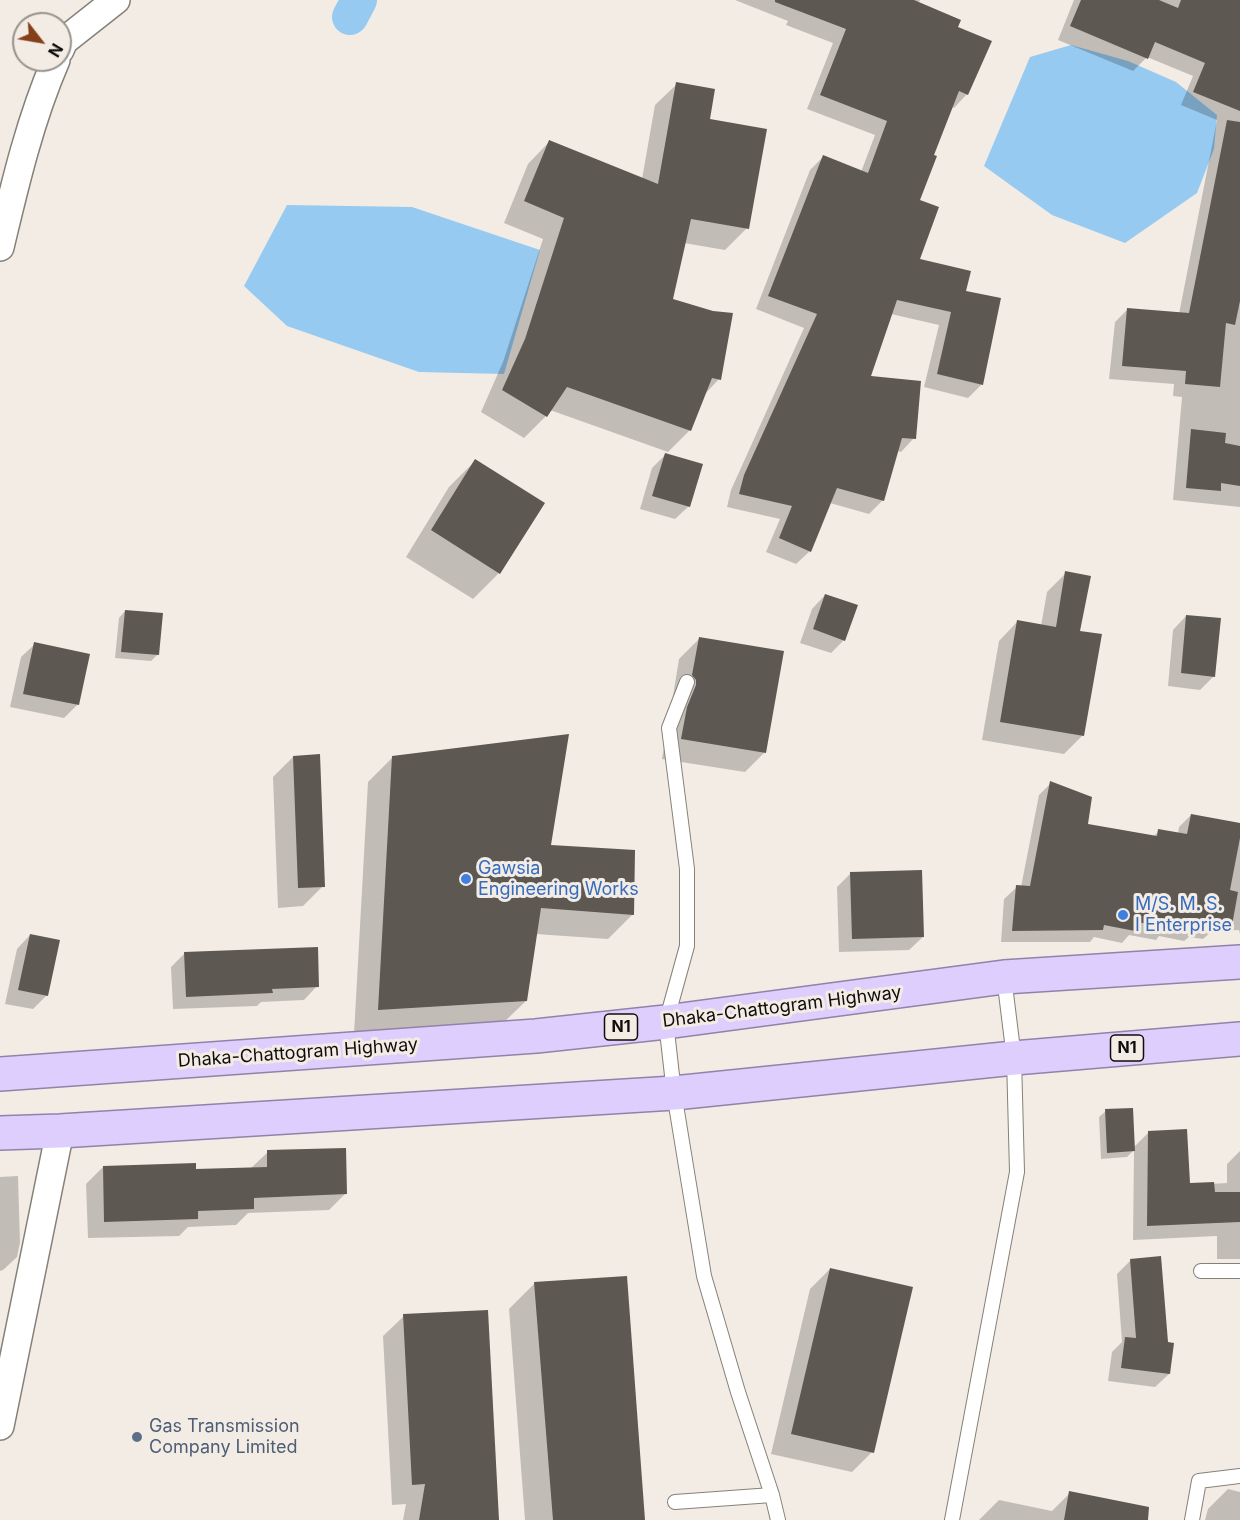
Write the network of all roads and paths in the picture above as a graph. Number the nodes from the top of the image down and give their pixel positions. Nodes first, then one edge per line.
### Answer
1 (116, 0) edge
2 (72, 35) edge
3 (51, 72) edge
4 (14, 185) junction
5 (0, 210) edge
6 (0, 248) edge
7 (687, 682) dead end
8 (1240, 962) edge
9 (1004, 977) junction
10 (666, 1022) junction
11 (1240, 1039) edge
12 (1014, 1058) junction
13 (0, 1074) edge
14 (674, 1093) junction
15 (60, 1131) junction
16 (0, 1133) edge
17 (1201, 1271) dead end
18 (1240, 1272) edge
19 (0, 1426) edge
20 (1240, 1476) edge
21 (772, 1495) junction
22 (675, 1502) dead end
23 (778, 1520) edge
24 (952, 1520) edge
25 (1192, 1520) edge

1 - 2 street
3 - 4 street
4 - 5 street
4 - 6 street
7 - 10 lane
8 - 9 highway, Dhaka-Chattogram Highway / N1
9 - 10 highway, Dhaka-Chattogram Highway / N1
9 - 12 lane
10 - 13 highway, Dhaka-Chattogram Highway / N1
10 - 14 lane
11 - 12 highway, N1
12 - 14 highway, N1
12 - 24 lane
14 - 15 highway, N1
14 - 21 lane
15 - 16 highway, N1
15 - 19 street
17 - 18 lane
20 - 25 lane
21 - 22 lane
21 - 23 lane

